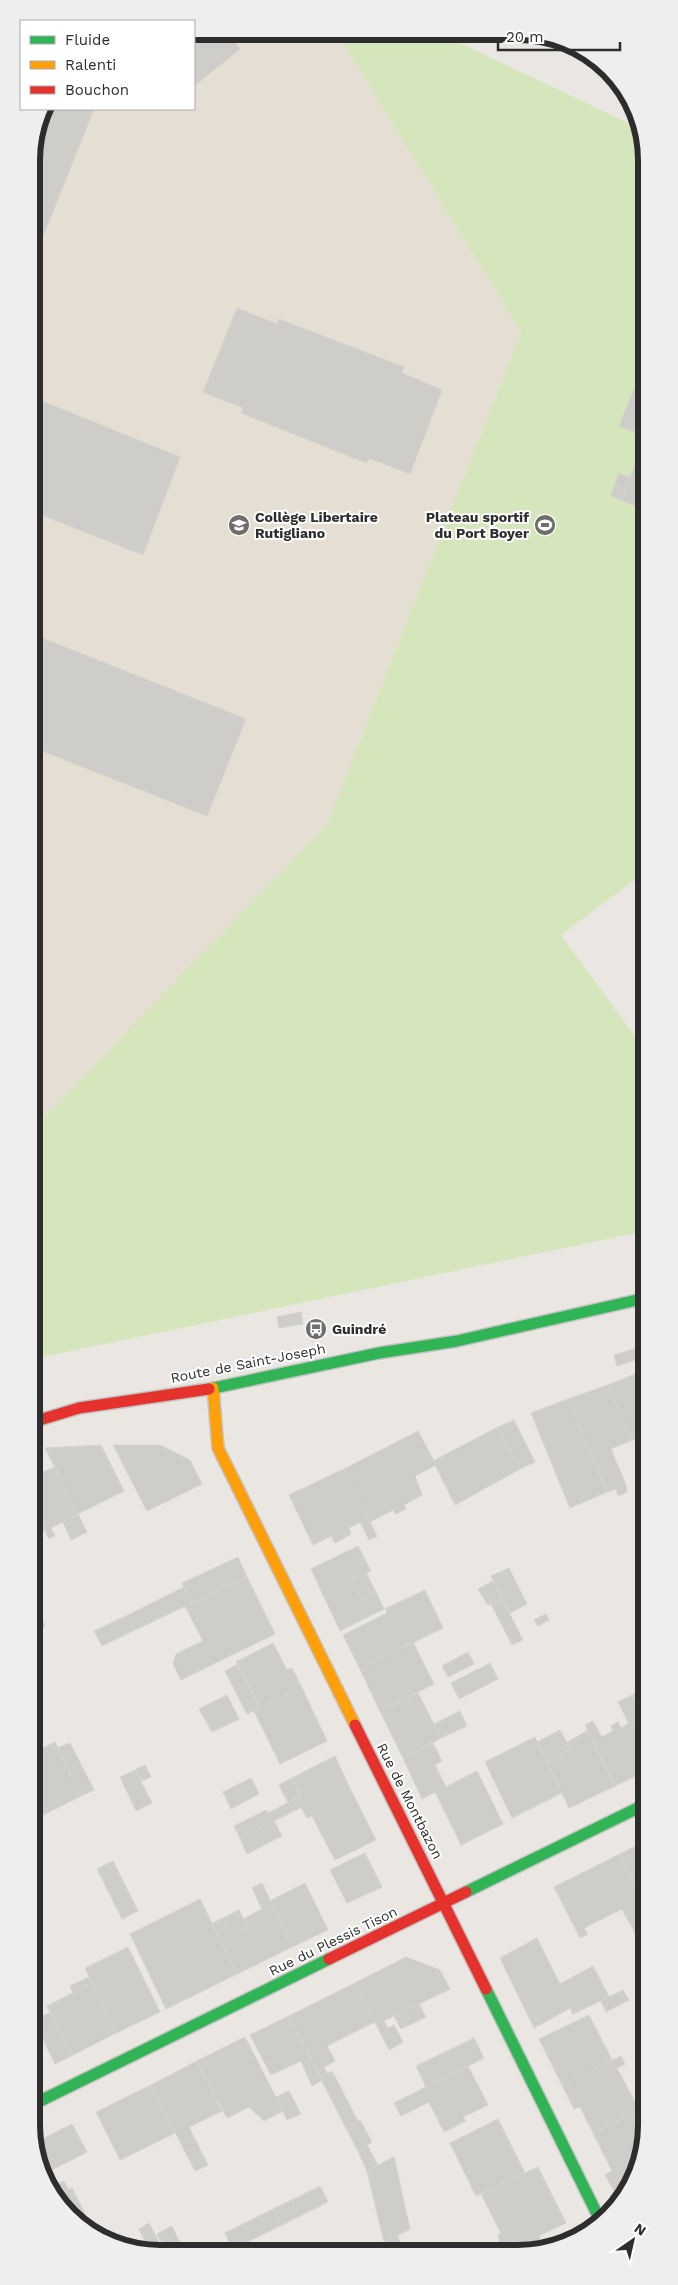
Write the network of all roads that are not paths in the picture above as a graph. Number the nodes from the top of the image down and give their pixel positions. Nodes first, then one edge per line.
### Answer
1 (638, 1300) edge
2 (213, 1388) junction
3 (40, 1420) edge
4 (638, 1808) edge
5 (445, 1903) junction
6 (40, 2101) edge
7 (597, 2215) edge

1 - 2 street, Route de Saint-Joseph
2 - 3 street, Route de Saint-Joseph
2 - 5 street, Rue de Montbazon
4 - 5 street, Rue du Plessis Tison
5 - 6 street, Rue du Plessis Tison
5 - 7 street, Rue de Montbazon

